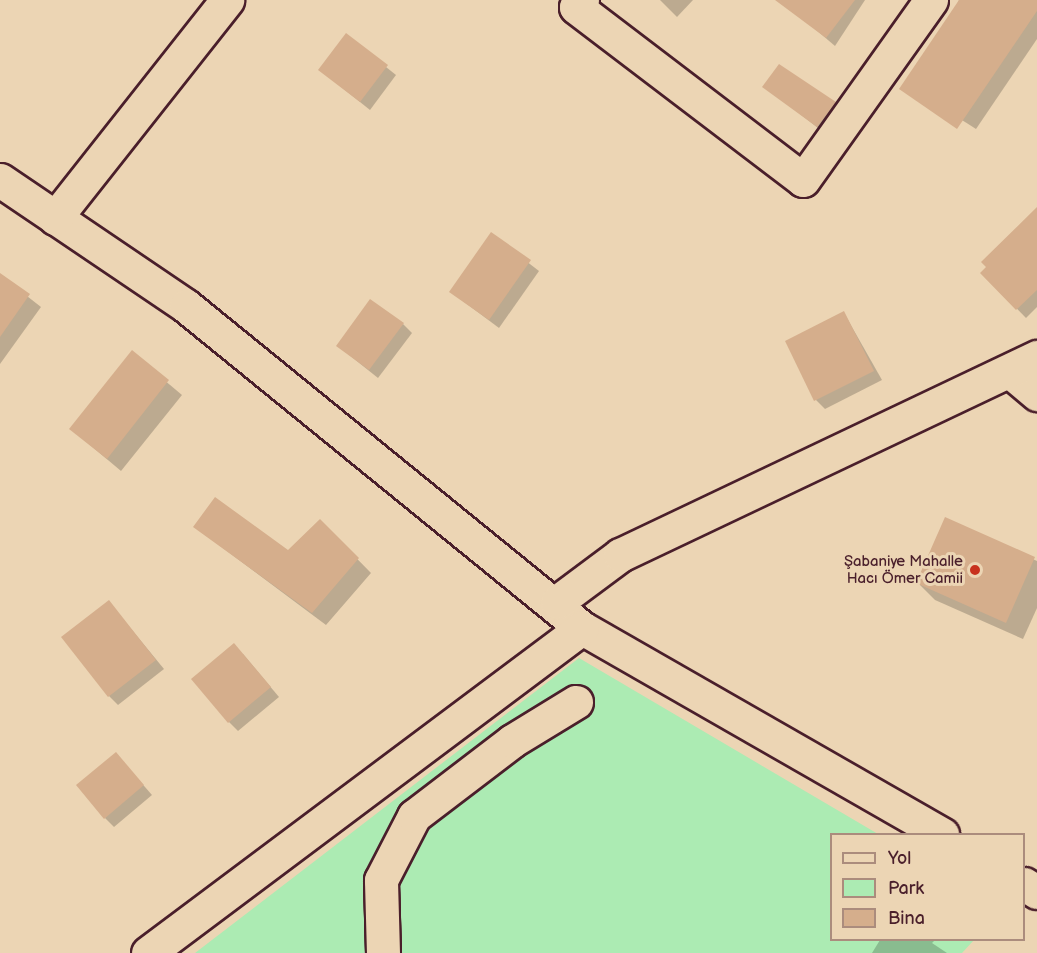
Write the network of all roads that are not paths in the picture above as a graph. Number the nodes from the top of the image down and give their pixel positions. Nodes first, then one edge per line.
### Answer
1 (227, 0) edge
2 (582, 0) edge
3 (931, 0) edge
4 (0, 180) edge
5 (55, 218) junction
6 (1024, 365) edge
7 (1037, 394) edge
8 (557, 602) junction
9 (582, 627) junction
10 (576, 702) dead end
11 (940, 833) edge
12 (148, 953) edge
13 (383, 953) edge

1 - 5 street
2 - 3 street
4 - 5 street
5 - 8 street
6 - 7 street
6 - 8 street
8 - 9 street
9 - 11 street
9 - 12 street
10 - 13 street

